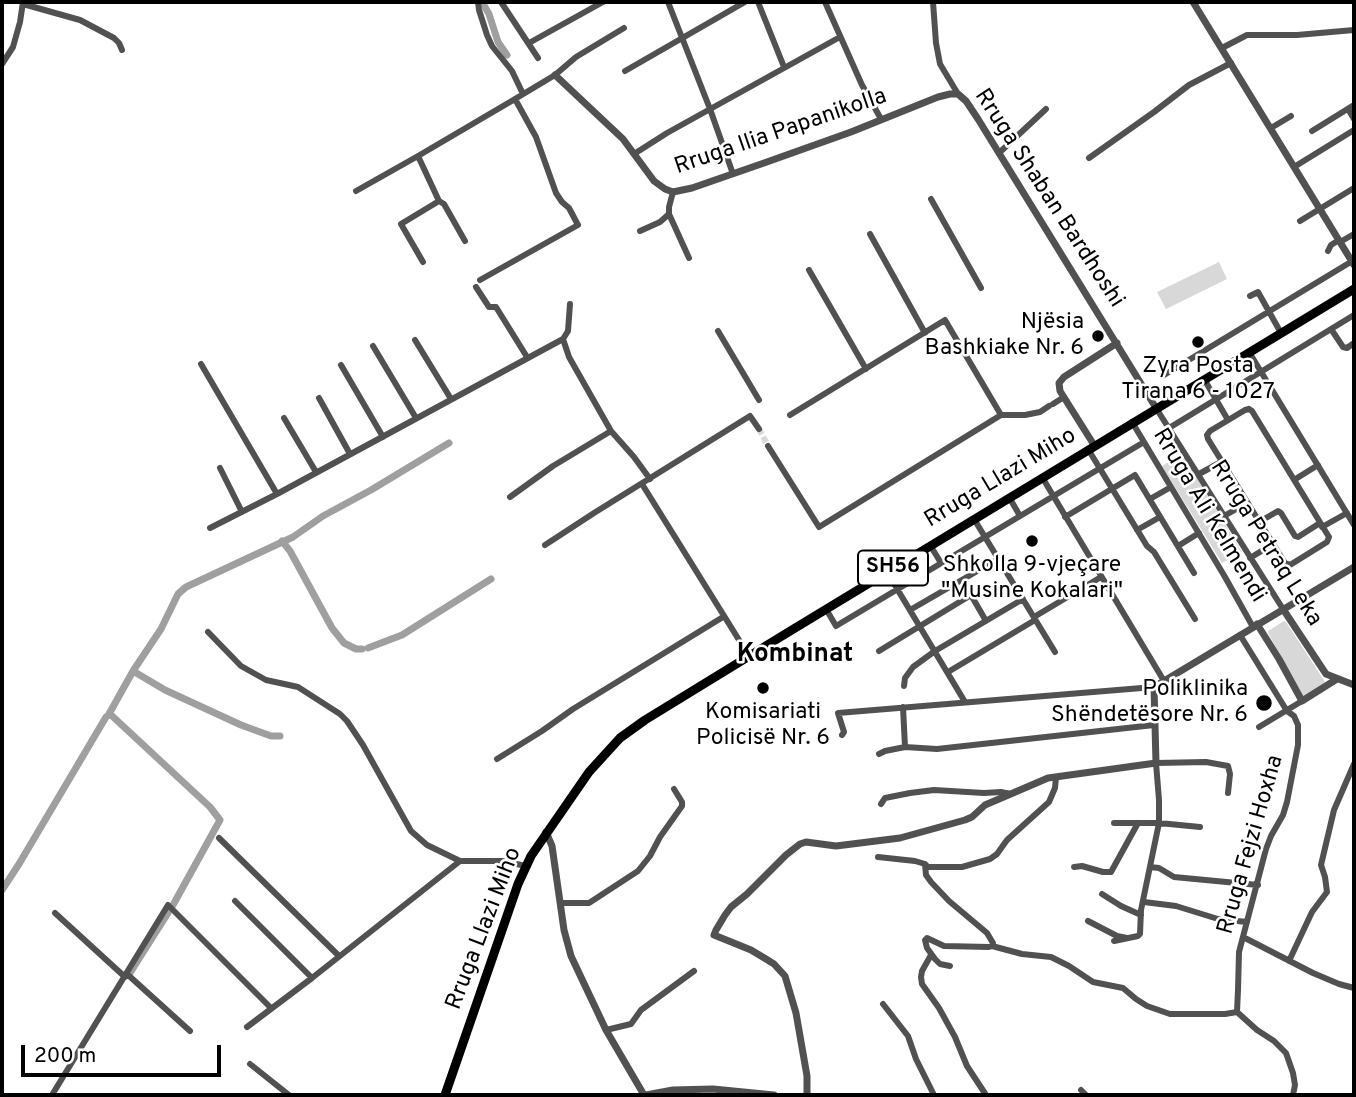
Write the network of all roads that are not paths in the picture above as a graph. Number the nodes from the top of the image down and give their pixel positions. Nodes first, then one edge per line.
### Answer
1 (478, 2) edge
2 (501, 2) edge
3 (603, 2) edge
4 (668, 2) edge
5 (745, 2) edge
6 (758, 2) edge
7 (825, 2) edge
8 (933, 2) edge
9 (23, 3) edge
10 (1196, 3) edge
11 (624, 28) dead end
12 (1354, 30) edge
13 (840, 37) junction
14 (682, 39) junction
15 (529, 43) junction
16 (1222, 48) junction
17 (122, 50) dead end
18 (538, 58) dead end
19 (1231, 63) junction
20 (2, 64) edge
21 (783, 67) junction
22 (625, 71) dead end
23 (555, 75) junction
24 (523, 94) junction
25 (958, 94) junction
26 (515, 99) junction
27 (1351, 107) edge
28 (710, 109) junction
29 (1046, 109) dead end
30 (1291, 116) dead end
31 (1354, 119) edge
32 (881, 120) junction
33 (1271, 128) junction
34 (1354, 130) edge
35 (1312, 131) dead end
36 (999, 153) junction
37 (634, 154) junction
38 (418, 156) junction
39 (1089, 158) dead end
40 (1294, 167) junction
41 (733, 174) junction
42 (1354, 188) edge
43 (356, 191) dead end
44 (673, 192) junction
45 (931, 200) dead end
46 (439, 201) junction
47 (1320, 208) junction
48 (669, 214) junction
49 (1300, 220) dead end
50 (640, 231) dead end
51 (870, 234) dead end
52 (1354, 234) edge
53 (465, 241) dead end
54 (1340, 241) junction
55 (1328, 251) dead end
56 (690, 258) dead end
57 (423, 262) dead end
58 (1354, 262) edge
59 (808, 270) dead end
60 (480, 280) dead end
61 (476, 287) dead end
62 (981, 288) dead end
63 (1354, 289) edge
64 (1250, 296) dead end
65 (570, 304) dead end
66 (1269, 311) junction
67 (1354, 315) edge
68 (1331, 329) junction
69 (718, 331) dead end
70 (925, 333) junction
71 (1281, 333) junction
72 (563, 339) junction
73 (415, 340) dead end
74 (1117, 343) junction
75 (1354, 343) edge
76 (373, 346) dead end
77 (1249, 352) junction
78 (527, 357) junction
79 (201, 363) dead end
80 (341, 365) dead end
81 (866, 369) junction
82 (1261, 372) junction
83 (1164, 375) dead end
84 (1204, 379) junction
85 (1064, 397) junction
86 (319, 398) dead end
87 (451, 399) junction
88 (759, 400) dead end
89 (1216, 400) junction
90 (1156, 408) junction
91 (790, 415) dead end
92 (1001, 415) junction
93 (284, 418) dead end
94 (416, 418) junction
95 (1227, 420) junction
96 (1132, 422) junction
97 (1169, 428) junction
98 (759, 429) dead end
99 (611, 431) junction
100 (383, 437) junction
101 (1144, 442) junction
102 (768, 446) tunnel mouth
103 (1091, 447) junction
104 (350, 454) junction
105 (1221, 462) junction
106 (1318, 466) junction
107 (220, 468) dead end
108 (1100, 468) junction
109 (316, 472) junction
110 (1199, 474) junction
111 (1042, 477) junction
112 (650, 479) junction
113 (1294, 480) junction
114 (642, 484) junction
115 (1171, 487) junction
116 (1112, 488) junction
117 (277, 494) junction
118 (1054, 496) junction
119 (510, 497) dead end
120 (1009, 498) junction
121 (1150, 499) junction
122 (1247, 503) junction
123 (242, 512) junction
124 (1347, 513) junction
125 (1020, 516) junction
126 (1224, 516) junction
127 (1065, 517) junction
128 (1160, 517) junction
129 (974, 519) junction
130 (1259, 522) junction
131 (1321, 525) junction
132 (1354, 525) edge
133 (210, 528) dead end
134 (1137, 530) junction
135 (1199, 533) junction
136 (985, 537) junction
137 (1273, 544) junction
138 (545, 545) dead end
139 (930, 545) junction
140 (1178, 546) junction
141 (998, 558) junction
142 (1250, 558) junction
143 (941, 563) junction
144 (1354, 567) edge
145 (887, 572) junction
146 (1194, 573) dead end
147 (1101, 577) junction
148 (898, 589) junction
149 (1023, 599) junction
150 (826, 609) junction
151 (1283, 609) junction
152 (910, 610) junction
153 (723, 617) junction
154 (1034, 619) junction
155 (1195, 619) dead end
156 (986, 621) junction
157 (1255, 626) junction
158 (920, 627) junction
159 (208, 632) dead end
160 (1240, 635) junction
161 (879, 651) dead end
162 (935, 651) junction
163 (1055, 652) dead end
164 (748, 656) junction
165 (948, 672) junction
166 (1337, 679) junction
167 (1164, 681) junction
168 (1354, 685) edge
169 (904, 686) dead end
170 (1154, 687) junction
171 (1302, 701) junction
172 (965, 702) junction
173 (902, 708) junction
174 (1287, 711) junction
175 (1154, 725) junction
176 (1259, 727) dead end
177 (842, 735) dead end
178 (905, 747) junction
179 (879, 754) dead end
180 (497, 759) dead end
181 (1156, 763) junction
182 (1354, 764) edge
183 (1056, 776) junction
184 (1346, 782) junction
185 (1354, 788) edge
186 (674, 789) dead end
187 (1228, 793) dead end
188 (1011, 794) junction
189 (881, 804) dead end
190 (1114, 823) dead end
191 (1138, 824) junction
192 (1158, 824) junction
193 (1200, 827) dead end
194 (546, 832) junction
195 (219, 838) dead end
196 (878, 857) dead end
197 (460, 861) junction
198 (925, 864) junction
199 (526, 866) junction
200 (1074, 867) dead end
201 (1150, 867) junction
202 (1258, 885) junction
203 (1102, 894) dead end
204 (235, 901) dead end
205 (1143, 902) junction
206 (560, 903) junction
207 (55, 913) dead end
208 (1140, 915) junction
209 (1088, 921) dead end
210 (1247, 922) junction
211 (1243, 937) junction
212 (1129, 938) junction
213 (1114, 941) dead end
214 (992, 946) junction
215 (931, 955) junction
216 (339, 956) junction
217 (1289, 961) junction
218 (950, 966) dead end
219 (694, 971) dead end
220 (126, 975) junction
221 (312, 978) junction
222 (1354, 988) edge
223 (883, 1004) dead end
224 (271, 1008) junction
225 (1237, 1012) junction
226 (247, 1027) dead end
227 (606, 1030) junction
228 (190, 1031) dead end
229 (250, 1064) dead end
230 (52, 1095) edge
231 (289, 1095) edge
232 (445, 1095) edge
233 (645, 1095) edge
234 (774, 1095) edge
235 (807, 1095) edge
236 (934, 1095) edge
237 (986, 1095) edge
238 (1293, 1095) edge

1 - 24 street
2 - 15 street
3 - 15 street
4 - 14 street
5 - 14 street
6 - 21 street
7 - 13 street
8 - 25 street, Rruga Shaban Bardhoshi
9 - 17 street
9 - 20 street
10 - 16 street
11 - 23 street
12 - 16 street
13 - 21 street
13 - 32 street
14 - 22 street
14 - 28 street
15 - 18 street
16 - 19 street
19 - 33 street
19 - 39 street
21 - 28 street
23 - 24 street
23 - 37 street, Rruga Ilia Papanikolla
24 - 26 street
25 - 32 street, Rruga Ilia Papanikolla
25 - 36 street, Rruga Shaban Bardhoshi
26 - 38 street
26 - 60 street
27 - 31 street
27 - 35 street
28 - 37 street
28 - 41 street
29 - 36 street
30 - 33 street
32 - 41 street, Rruga Ilia Papanikolla
33 - 40 street
34 - 40 street
36 - 74 street, Rruga Shaban Bardhoshi
37 - 44 street, Rruga Ilia Papanikolla
38 - 43 street
38 - 46 street
40 - 47 street
41 - 44 street, Rruga Ilia Papanikolla
42 - 47 street
44 - 48 street
45 - 62 street
46 - 53 street
46 - 57 street
47 - 49 street
47 - 54 street
48 - 50 street
48 - 56 street
51 - 70 street
52 - 54 street
54 - 55 street
54 - 58 street
58 - 66 street
59 - 81 street
61 - 78 street
63 - 71 main road, Rruga Llazi Miho / SH56
64 - 66 street
65 - 72 street
66 - 71 street
66 - 83 street
67 - 68 street
68 - 75 street
68 - 82 street
69 - 88 street
70 - 81 street
70 - 92 street
71 - 77 main road, Rruga Llazi Miho / SH56
72 - 78 street
72 - 99 street
73 - 87 street
74 - 85 street
74 - 90 street, Rruga Shaban Bardhoshi
76 - 94 street
77 - 82 street
77 - 84 main road, Rruga Llazi Miho / SH56
78 - 87 street
79 - 117 street
80 - 100 street
81 - 91 street
82 - 89 street
82 - 106 street
84 - 89 street
84 - 90 main road, Rruga Llazi Miho / SH56
85 - 92 street
85 - 103 street
86 - 104 street
87 - 94 street
89 - 95 street
89 - 97 street
90 - 96 main road, Rruga Llazi Miho / SH56
90 - 97 street, Rruga Petraq Leka
92 - 102 street
93 - 109 street
94 - 100 street
95 - 105 street
95 - 113 street
96 - 101 street, Rruga Ali Kelmendi
96 - 103 main road, Rruga Llazi Miho / SH56
97 - 110 street, Rruga Petraq Leka
98 - 112 street
99 - 112 street
99 - 119 street
100 - 104 street
101 - 108 street
101 - 115 street, Rruga Ali Kelmendi
103 - 108 street
103 - 111 main road, Rruga Llazi Miho / SH56
104 - 109 street
105 - 110 street
105 - 122 street
106 - 113 street
106 - 124 street
107 - 123 street
108 - 116 street
108 - 118 street
109 - 117 street
110 - 126 street, Rruga Petraq Leka
111 - 118 street
111 - 120 main road, Rruga Llazi Miho / SH56
112 - 114 street
113 - 131 street
114 - 138 street
114 - 153 street
115 - 121 street
115 - 135 street, Rruga Ali Kelmendi
116 - 121 street
116 - 127 street
116 - 134 street
117 - 123 street
118 - 125 street
118 - 127 street
120 - 125 street
120 - 129 main road, Rruga Llazi Miho / SH56
121 - 128 street
122 - 126 street
122 - 130 street
123 - 133 street
124 - 131 street
124 - 132 street
125 - 136 street
126 - 142 street, Rruga Petraq Leka
127 - 147 street
128 - 134 street
128 - 140 street
129 - 136 street
129 - 139 main road, Rruga Llazi Miho / SH56
130 - 131 street
130 - 137 street
131 - 137 street
134 - 155 street
135 - 140 street
135 - 157 street, Rruga Ali Kelmendi
136 - 141 street
136 - 143 street
137 - 142 street
139 - 143 street
139 - 145 main road, Rruga Llazi Miho / SH56
140 - 146 street
141 - 149 street
141 - 152 street
142 - 151 street, Rruga Petraq Leka
143 - 148 street
144 - 151 street
145 - 148 street
145 - 150 main road, Rruga Llazi Miho / SH56
147 - 154 street
147 - 167 street
148 - 150 street
148 - 152 street
149 - 154 street
149 - 156 street
150 - 164 main road, Rruga Llazi Miho / SH56
151 - 157 street
151 - 166 street, Rruga Petraq Leka
152 - 158 street
153 - 164 street
153 - 180 street
154 - 163 street
154 - 165 street
156 - 158 street
156 - 162 street
157 - 160 street
157 - 171 street
158 - 161 street
158 - 162 street
159 - 197 street
160 - 167 street
160 - 174 street, Rruga Fejzi Hoxha
162 - 165 street
162 - 169 street
164 - 194 main road, Rruga Llazi Miho / SH56
165 - 172 street
166 - 168 street, Rruga Petraq Leka
166 - 171 street
167 - 170 street
170 - 172 street
170 - 175 street
171 - 174 street
172 - 173 street
173 - 177 street
173 - 178 street
174 - 176 street
174 - 202 street, Rruga Fejzi Hoxha
175 - 178 street
175 - 181 street
178 - 179 street
181 - 183 street
181 - 187 street
181 - 192 street
182 - 184 street
183 - 188 street
183 - 198 street
184 - 185 street
184 - 217 street
186 - 206 street
188 - 189 street
188 - 235 street
190 - 191 street
191 - 192 street
191 - 200 street
192 - 193 street
192 - 201 street
194 - 199 main road, Rruga Llazi Miho / SH56
194 - 206 street
195 - 216 street
196 - 198 street
197 - 199 street
197 - 216 street
198 - 214 street
199 - 232 main road, Rruga Llazi Miho / SH56
201 - 202 street
201 - 205 street
202 - 210 street, Rruga Fejzi Hoxha
203 - 208 street
204 - 221 street
205 - 208 street
205 - 210 street
206 - 227 street
207 - 220 street
208 - 212 street
209 - 212 street
210 - 211 street, Rruga Fejzi Hoxha
211 - 217 street
211 - 225 street, Rruga Fejzi Hoxha
212 - 213 street
214 - 215 street
214 - 225 street
215 - 218 street
215 - 237 street
216 - 221 street
217 - 222 street
219 - 227 street
220 - 224 street
220 - 228 street
220 - 230 street
221 - 224 street
223 - 236 street
224 - 226 street
225 - 238 street
227 - 233 street
229 - 231 street
233 - 234 street

